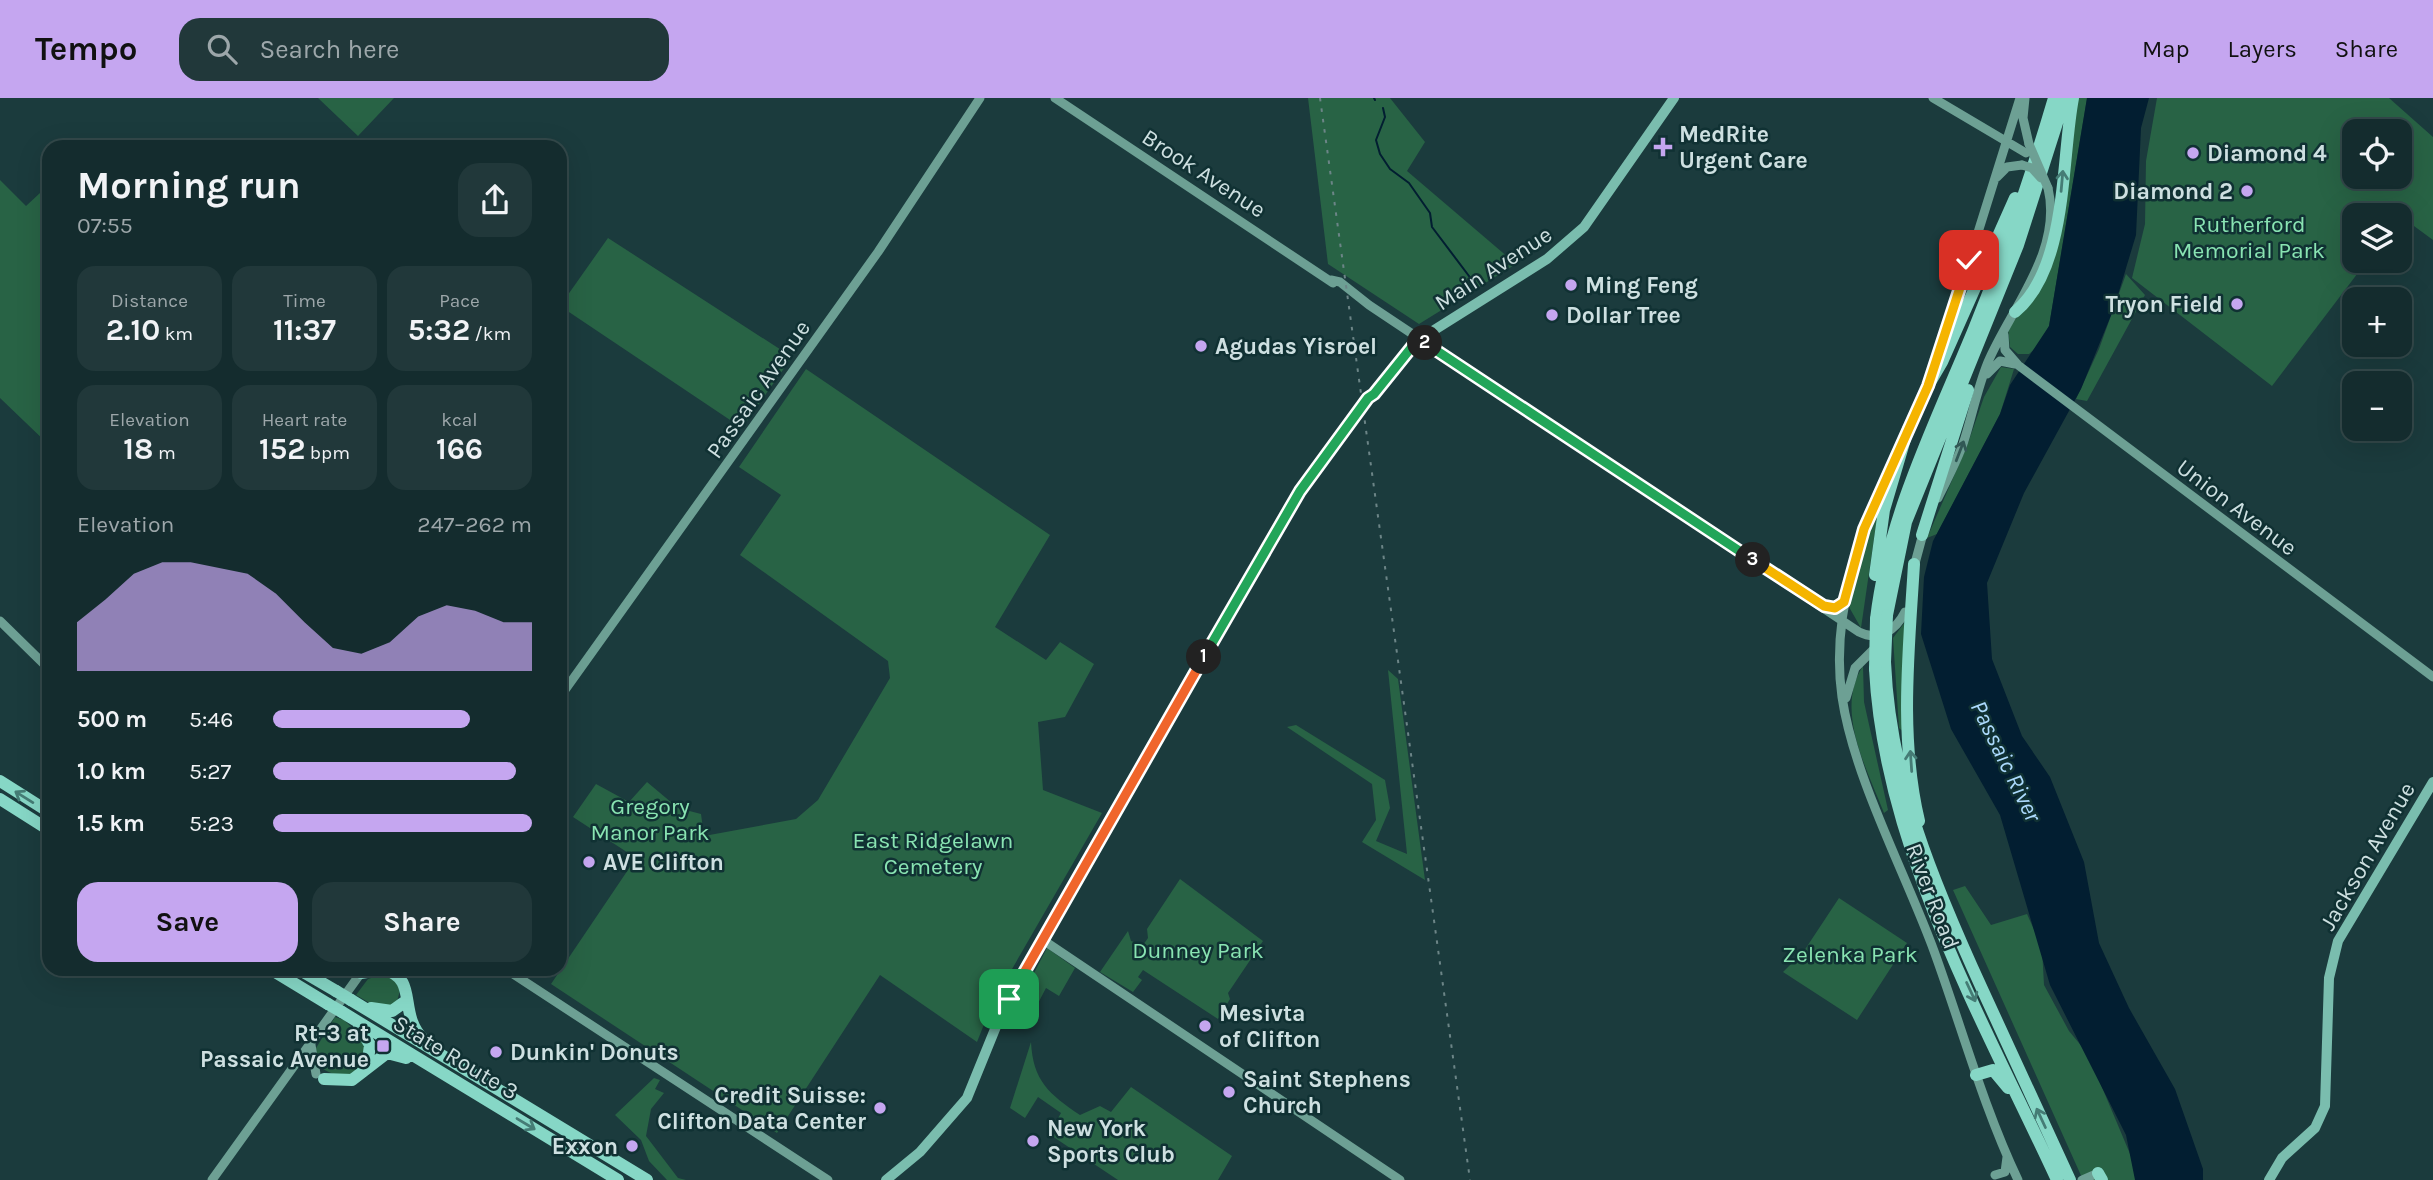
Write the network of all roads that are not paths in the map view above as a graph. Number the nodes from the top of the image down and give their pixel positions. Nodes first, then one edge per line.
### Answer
1 (980, 98) edge
2 (1055, 98) edge
3 (1674, 98) edge
4 (1933, 98) edge
5 (2023, 98) edge
6 (2054, 98) edge
7 (2065, 98) edge
8 (2073, 98) edge
9 (2043, 134) junction
10 (2006, 141) junction
11 (2027, 148) junction
12 (1993, 183) junction
13 (2048, 188) junction
14 (2015, 312) junction
15 (1991, 316) junction
16 (2005, 330) junction
17 (1420, 339) junction
18 (2018, 365) junction
19 (1928, 386) junction
20 (1977, 394) junction
21 (1908, 429) junction
22 (1922, 535) junction
23 (1914, 564) junction
24 (1846, 597) junction
25 (1824, 606) junction
26 (1905, 612) junction
27 (1878, 618) junction
28 (0, 621) edge
29 (1843, 621) junction
30 (1859, 632) junction
31 (42, 661) edge
32 (1880, 666) junction
33 (2433, 677) edge
34 (567, 687) edge
35 (1848, 721) junction
36 (0, 781) edge
37 (2433, 782) edge
38 (0, 799) edge
39 (42, 808) edge
40 (42, 826) edge
41 (1941, 899) junction
42 (1043, 940) junction
43 (282, 976) edge
44 (310, 976) edge
45 (359, 976) edge
46 (394, 976) edge
47 (516, 976) edge
48 (351, 1000) junction
49 (406, 1001) junction
50 (342, 1013) junction
51 (311, 1044) junction
52 (440, 1055) junction
53 (367, 1068) junction
54 (1976, 1075) junction
55 (320, 1076) joint
56 (474, 1093) junction
57 (2007, 1156) junction
58 (1995, 1175) dead end
59 (2056, 1178) edge
60 (212, 1180) edge
61 (618, 1180) edge
62 (647, 1180) edge
63 (828, 1180) edge
64 (887, 1180) edge
65 (1400, 1180) edge
66 (2018, 1180) edge
67 (2070, 1180) edge
68 (2269, 1180) edge

1 - 34 main road, Passaic Avenue
2 - 17 main road, Brook Avenue
3 - 17 main road, Main Avenue
4 - 10 main road
5 - 10 main road, River Road
5 - 11 main road
6 - 9 highway
7 - 15 highway
14 -> 8 highway
9 - 19 highway
9 - 27 highway
10 - 11 main road
10 - 12 main road, River Road
11 - 13 main road, bridge
12 - 13 main road, bridge
12 - 19 main road, River Road
13 - 14 main road
14 - 16 main road
15 - 22 highway
15 - 27 highway
16 - 18 main road
16 - 20 main road
17 - 25 main road, Brook Avenue
17 - 42 main road, Main Avenue
18 - 20 main road
18 - 33 main road, Union Avenue
19 - 21 main road, River Road
22 -> 20 main road
21 - 24 main road, River Road
21 - 27 highway
22 - 23 main road
23 - 26 main road
41 -> 23 highway
24 - 25 main road
24 - 29 main road, River Road
24 - 30 main road
25 - 29 main road, Brook Avenue
26 - 30 main road
26 - 35 main road
27 - 32 highway, bridge
28 - 31 main road
29 - 30 main road, Brook Avenue
29 - 35 main road, River Road
32 - 41 highway
32 -> 59 highway
35 - 54 main road, River Road
39 -> 36 highway
37 - 68 main road, Jackson Avenue
38 - 40 highway
67 -> 41 highway
42 - 64 main road, Main Avenue
42 - 65 main road
43 - 50 highway, State Route 3, bridge
44 - 48 highway, State Route 3, bridge
45 - 51 main road
46 - 49 highway
47 - 63 main road
48 - 49 highway
48 - 52 highway, State Route 3
49 - 52 highway
50 - 53 highway
50 - 56 highway, State Route 3
51 - 55 main road
51 - 60 main road
52 - 62 highway, State Route 3
53 - 55 highway
53 - 56 highway
54 - 57 main road, River Road
54 - 59 highway
56 -> 61 highway, State Route 3
57 - 58 main road
57 - 66 main road, River Road

